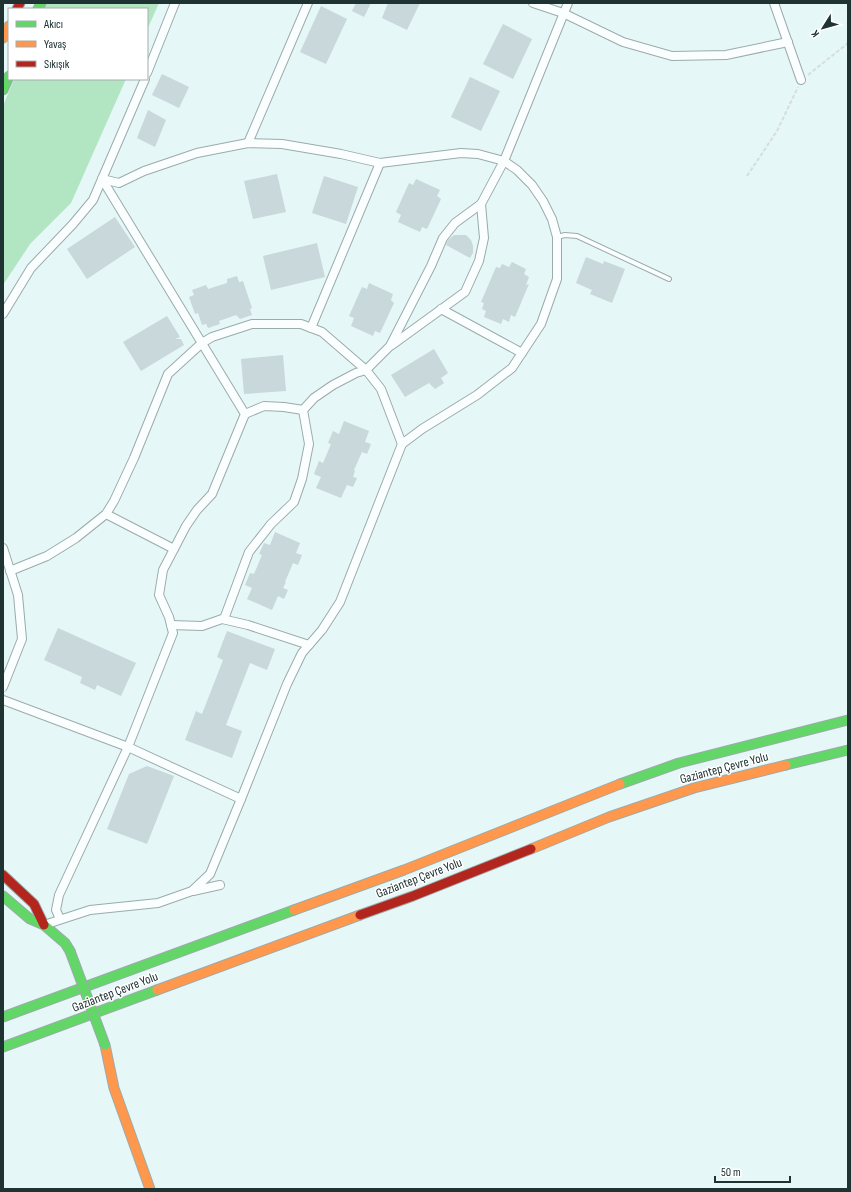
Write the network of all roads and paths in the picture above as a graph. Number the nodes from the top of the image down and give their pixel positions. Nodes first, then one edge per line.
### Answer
1 (175, 3) edge
2 (308, 3) edge
3 (533, 3) edge
4 (568, 3) edge
5 (774, 3) edge
6 (563, 13) junction
7 (8, 28) edge
8 (3, 38) edge
9 (788, 42) junction
10 (848, 44) edge
11 (148, 70) edge
12 (8, 78) edge
13 (144, 80) edge
14 (801, 80) junction
15 (3, 90) edge
16 (248, 143) junction
17 (504, 161) junction
18 (380, 163) junction
19 (747, 176) dead end
20 (102, 179) junction
21 (481, 204) junction
22 (557, 237) junction
23 (669, 279) dead end
24 (441, 309) junction
25 (3, 314) edge
26 (312, 328) junction
27 (202, 343) junction
28 (390, 346) junction
29 (522, 353) junction
30 (366, 370) junction
31 (303, 410) junction
32 (245, 414) junction
33 (402, 444) junction
34 (106, 514) junction
35 (3, 548) edge
36 (174, 549) junction
37 (10, 571) junction
38 (224, 619) junction
39 (171, 625) junction
40 (309, 645) junction
41 (3, 687) edge
42 (3, 700) edge
43 (848, 720) edge
44 (128, 747) junction
45 (848, 750) edge
46 (241, 799) junction
47 (3, 875) edge
48 (220, 885) dead end
49 (192, 891) junction
50 (3, 896) edge
51 (60, 920) junction
52 (44, 925) junction
53 (3, 1016) edge
54 (3, 1047) edge
55 (150, 1189) edge

1 - 11 street
2 - 16 street
3 - 6 street
4 - 6 street
5 - 9 street
6 - 9 street
6 - 17 street
7 - 8 main road
9 - 14 street
10 - 14 path
12 - 15 main road
13 - 20 street
14 - 19 path
16 - 18 street
16 - 20 street
17 - 18 street
17 - 21 street
17 - 22 street
18 - 26 street
20 - 25 street
20 - 27 street
21 - 24 street
21 - 28 street
22 - 23 lane
22 - 29 street
24 - 28 street
24 - 29 street
26 - 27 street
26 - 30 street
27 - 32 street
27 - 34 street
28 - 30 street
29 - 33 street
30 - 31 street
30 - 33 street
31 - 32 street
31 - 38 street
32 - 36 street
33 - 40 street
34 - 36 street
34 - 37 street
35 - 37 street
36 - 39 street
37 - 41 street
38 - 39 street
38 - 40 street
39 - 44 street
40 - 46 street
42 - 44 street
43 - 53 main road, Gaziantep Çevre Yolu
44 - 46 street
44 - 51 street
45 - 54 main road, Gaziantep Çevre Yolu
46 - 49 street
47 - 52 main road
48 - 49 street
49 - 51 street
50 - 52 main road
51 - 52 street
52 - 55 main road, bridge

